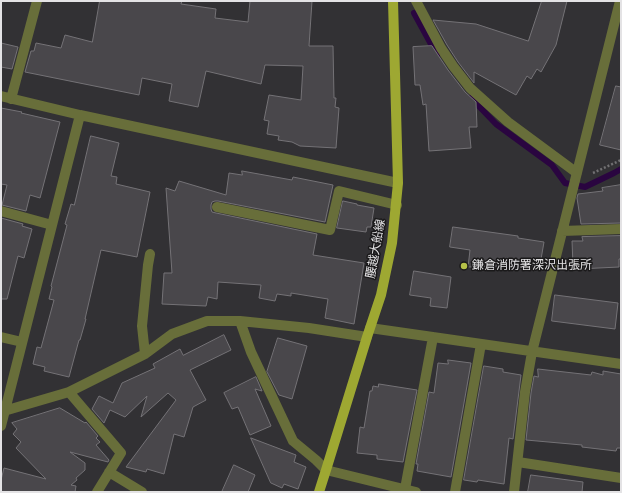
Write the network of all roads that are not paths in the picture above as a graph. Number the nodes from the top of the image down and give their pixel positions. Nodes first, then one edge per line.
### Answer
1 (37, 1) edge
2 (393, 1) edge
3 (416, 1) edge
4 (620, 1) edge
5 (1, 96) edge
6 (11, 99) junction
7 (80, 115) junction
8 (577, 173) junction
9 (398, 184) junction
10 (397, 205) junction
11 (217, 207) dead end
12 (1, 211) edge
13 (52, 225) junction
14 (621, 229) edge
15 (562, 231) junction
16 (150, 254) dead end
17 (240, 321) junction
18 (369, 332) junction
19 (1, 337) edge
20 (433, 337) junction
21 (22, 342) junction
22 (481, 344) junction
23 (532, 352) junction
24 (145, 354) junction
25 (621, 364) edge
26 (69, 392) junction
27 (3, 411) edge
28 (1, 426) edge
29 (518, 462) junction
30 (326, 470) junction
31 (109, 472) junction
32 (621, 478) edge
33 (405, 489) junction
34 (97, 492) edge
35 (142, 492) edge
36 (319, 492) edge
37 (416, 492) edge
38 (455, 492) edge
39 (514, 492) edge

1 - 6 street
2 - 9 main road, 腰越大船線
3 - 8 street
4 - 8 street
5 - 6 street
6 - 7 street
7 - 9 street
7 - 13 street
8 - 15 street
9 - 10 main road, 腰越大船線
10 - 11 street
10 - 18 main road, 腰越大船線
12 - 13 street
13 - 21 street
14 - 15 street
15 - 23 street
16 - 24 street
17 - 18 street
17 - 24 street
17 - 30 street
18 - 20 street
18 - 30 main road, 腰越大船線
19 - 21 street
20 - 22 street
20 - 33 street
21 - 27 street
22 - 23 street
22 - 38 street
23 - 25 street
23 - 29 street
24 - 26 street
26 - 27 street
26 - 31 street
27 - 28 street
29 - 32 street
29 - 39 street
30 - 33 street
30 - 36 main road, 腰越大船線
31 - 34 street
31 - 35 street
33 - 37 street

